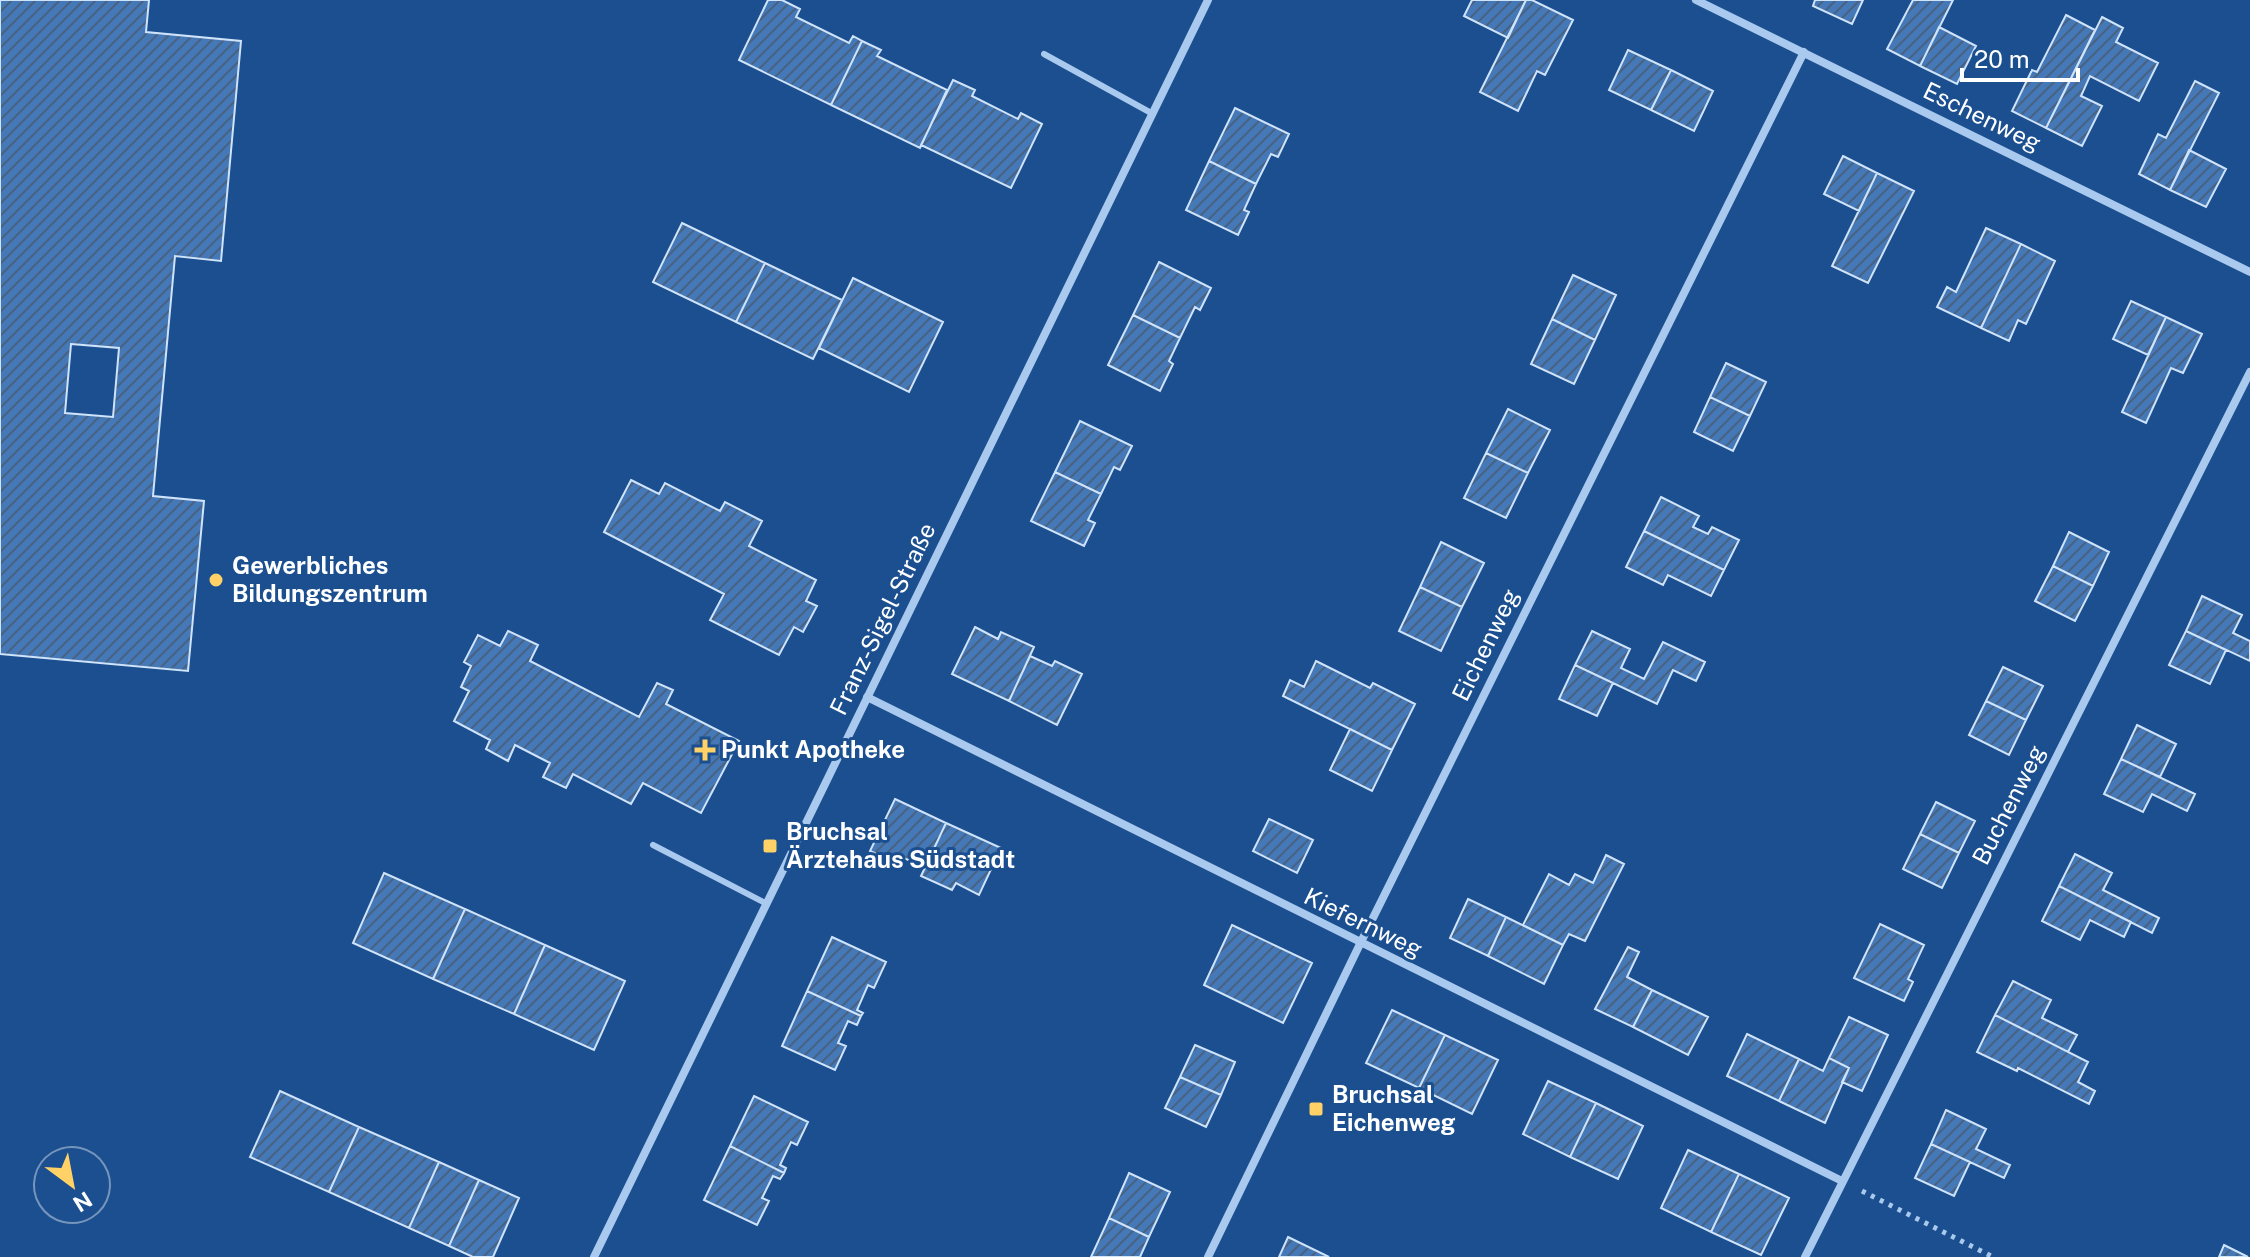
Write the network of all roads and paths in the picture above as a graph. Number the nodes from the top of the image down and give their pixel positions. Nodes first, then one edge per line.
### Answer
1 (1208, 0) edge
2 (1696, 0) edge
3 (1804, 52) junction
4 (1044, 54) dead end
5 (1153, 114) junction
6 (2250, 272) edge
7 (2250, 372) edge
8 (867, 697) junction
9 (653, 845) dead end
10 (767, 904) junction
11 (1360, 944) junction
12 (1842, 1181) junction
13 (594, 1257) edge
14 (1208, 1257) edge
15 (1805, 1257) edge
16 (1993, 1257) edge

1 - 5 street, Franz-Sigel-Straße
2 - 3 street, Eschenweg
3 - 6 street, Eschenweg
3 - 11 street, Eichenweg
4 - 5 lane
5 - 8 street, Franz-Sigel-Straße
7 - 12 street, Buchenweg
8 - 10 street, Franz-Sigel-Straße
8 - 11 street, Kiefernweg
9 - 10 lane
10 - 13 street, Franz-Sigel-Straße
11 - 12 street, Kiefernweg
11 - 14 street, Eichenweg
12 - 15 street, Buchenweg
12 - 16 path

